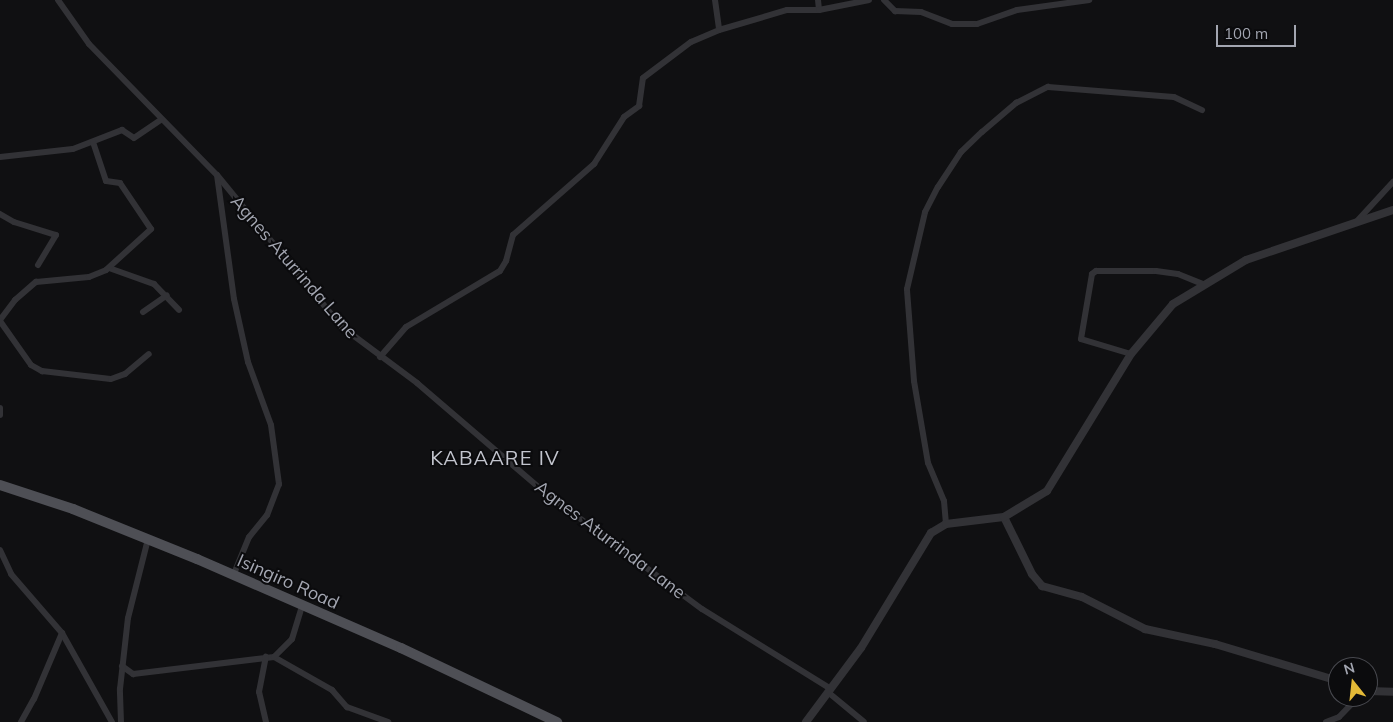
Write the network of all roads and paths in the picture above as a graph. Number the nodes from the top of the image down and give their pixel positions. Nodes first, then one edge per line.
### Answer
1 (58, 0) edge
2 (715, 0) edge
3 (818, 0) edge
4 (869, 0) edge
5 (884, 0) edge
6 (1089, 0) edge
7 (819, 10) junction
8 (719, 30) junction
9 (1202, 110) dead end
10 (161, 120) junction
11 (92, 142) junction
12 (0, 157) edge
13 (217, 175) junction
14 (1393, 182) edge
15 (1393, 210) edge
16 (0, 214) edge
17 (1358, 220) junction
18 (38, 264) dead end
19 (109, 268) junction
20 (1203, 284) junction
21 (167, 295) junction
22 (179, 310) dead end
23 (143, 312) dead end
24 (0, 320) edge
25 (149, 354) dead end
26 (1131, 354) junction
27 (380, 356) junction
28 (0, 408) edge
29 (0, 415) edge
30 (0, 486) edge
31 (1004, 517) junction
32 (946, 524) junction
33 (148, 539) junction
34 (0, 550) edge
35 (233, 576) junction
36 (302, 606) junction
37 (62, 633) junction
38 (266, 657) junction
39 (274, 657) junction
40 (122, 666) junction
41 (1328, 678) edge
42 (830, 691) junction
43 (1378, 691) edge
44 (1393, 692) edge
45 (1348, 707) edge
46 (21, 722) edge
47 (112, 722) edge
48 (121, 722) edge
49 (266, 722) edge
50 (388, 722) edge
51 (556, 722) edge
52 (806, 722) edge
53 (864, 722) edge
54 (1326, 722) edge

1 - 10 street, Agnes Aturrinda Lane
2 - 8 street
3 - 7 street
4 - 7 street
5 - 6 street
7 - 8 street
8 - 27 street
9 - 32 street
10 - 11 street
10 - 13 street, Agnes Aturrinda Lane
11 - 12 street
11 - 19 street
13 - 27 street, Agnes Aturrinda Lane
13 - 35 street
14 - 17 street
15 - 17 street
16 - 18 street
17 - 20 street
19 - 21 street
19 - 24 street
20 - 26 street
20 - 26 street
21 - 22 street
21 - 23 street
24 - 25 street
26 - 31 street
27 - 42 street, Agnes Aturrinda Lane
28 - 29 street
30 - 33 main road, Isingiro Road
31 - 32 street
31 - 41 street
32 - 42 street
33 - 35 main road, Isingiro Road
33 - 40 street
34 - 37 street
35 - 36 main road, Isingiro Road
36 - 39 street
36 - 51 main road, Isingiro Road
37 - 46 street
37 - 47 street
38 - 39 street
38 - 40 street
38 - 49 street
39 - 50 street
40 - 48 street
42 - 52 street
42 - 53 street, Agnes Aturrinda Lane
43 - 44 street
45 - 54 street

